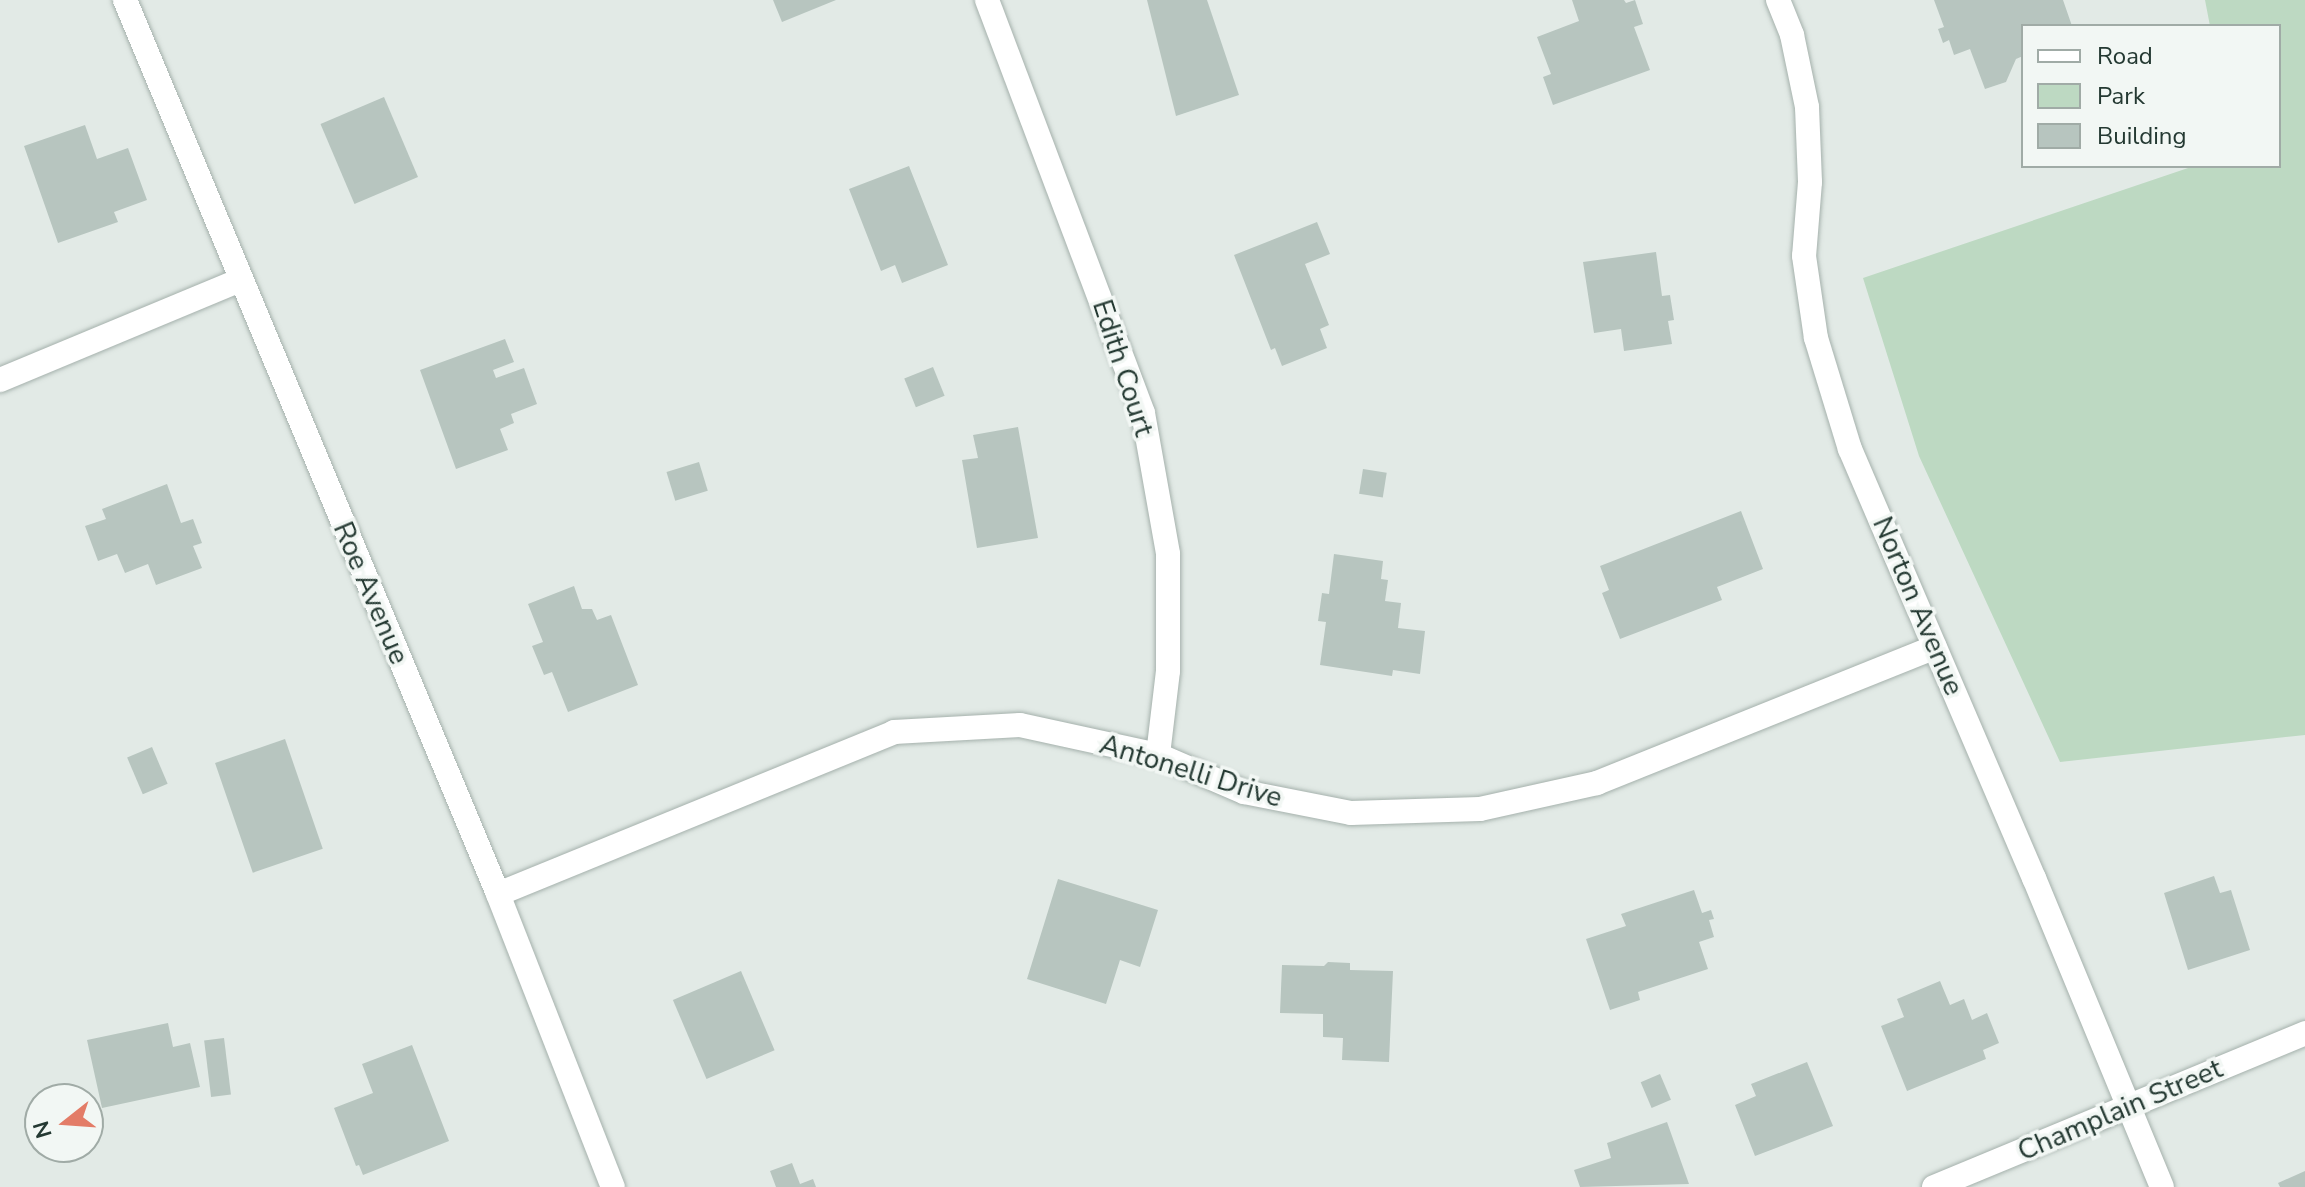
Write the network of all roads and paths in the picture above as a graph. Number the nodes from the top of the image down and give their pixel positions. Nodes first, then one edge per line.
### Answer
1 (125, 0) edge
2 (987, 0) edge
3 (1778, 0) edge
4 (240, 280) junction
5 (0, 380) edge
6 (1935, 647) junction
7 (1158, 755) junction
8 (498, 894) junction
9 (2305, 1033) edge
10 (2129, 1106) junction
11 (612, 1187) edge
12 (1934, 1187) edge
13 (2162, 1187) edge

1 - 4 street, Roe Avenue
2 - 7 street, Edith Court
3 - 6 street, Norton Avenue
4 - 5 street
4 - 8 street, Roe Avenue
6 - 7 street, Antonelli Drive
6 - 10 street, Norton Avenue
7 - 8 street, Antonelli Drive
8 - 11 street, Roe Avenue
9 - 10 street, Champlain Street
10 - 12 street, Champlain Street
10 - 13 street, Norton Avenue

